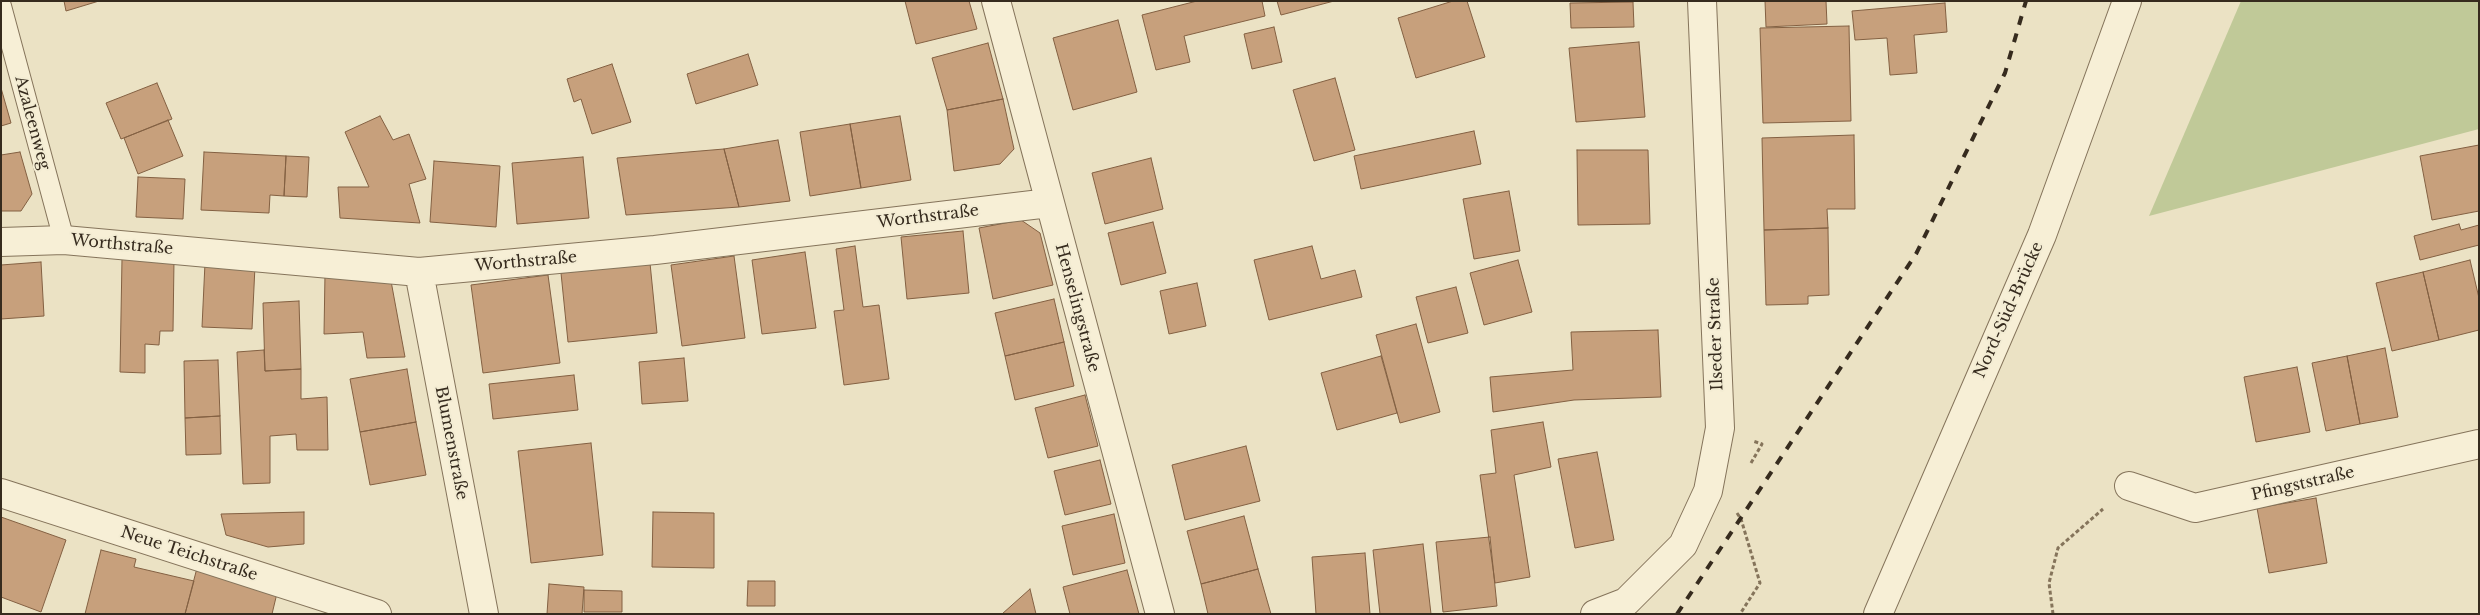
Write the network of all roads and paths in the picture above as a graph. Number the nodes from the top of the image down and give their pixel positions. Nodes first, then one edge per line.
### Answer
1 (996, 1) edge
2 (1702, 1) edge
3 (2127, 1) edge
4 (1, 6) edge
5 (1049, 203) junction
6 (64, 240) junction
7 (1, 242) edge
8 (419, 272) junction
9 (1720, 428) junction
10 (2479, 444) edge
11 (1747, 469) dead end
12 (2129, 486) joint
13 (1, 493) edge
14 (1732, 507) dead end
15 (376, 614) edge
16 (484, 614) edge
17 (1160, 614) edge
18 (1595, 614) edge
19 (1740, 614) edge
20 (1878, 614) edge
21 (2053, 614) edge

1 - 5 street, Henselingstraße
2 - 9 street, Ilseder Straße
3 - 20 street, Nord-Süd-Brücke
4 - 6 lane, Azaleenweg
5 - 8 street, Worthstraße
5 - 17 street, Henselingstraße
6 - 7 street, Worthstraße
6 - 8 street, Worthstraße
8 - 16 street, Blumenstraße
9 - 11 path
9 - 18 street
10 - 12 street, Pfingststraße
12 - 21 path
13 - 15 street, Neue Teichstraße
14 - 19 path

